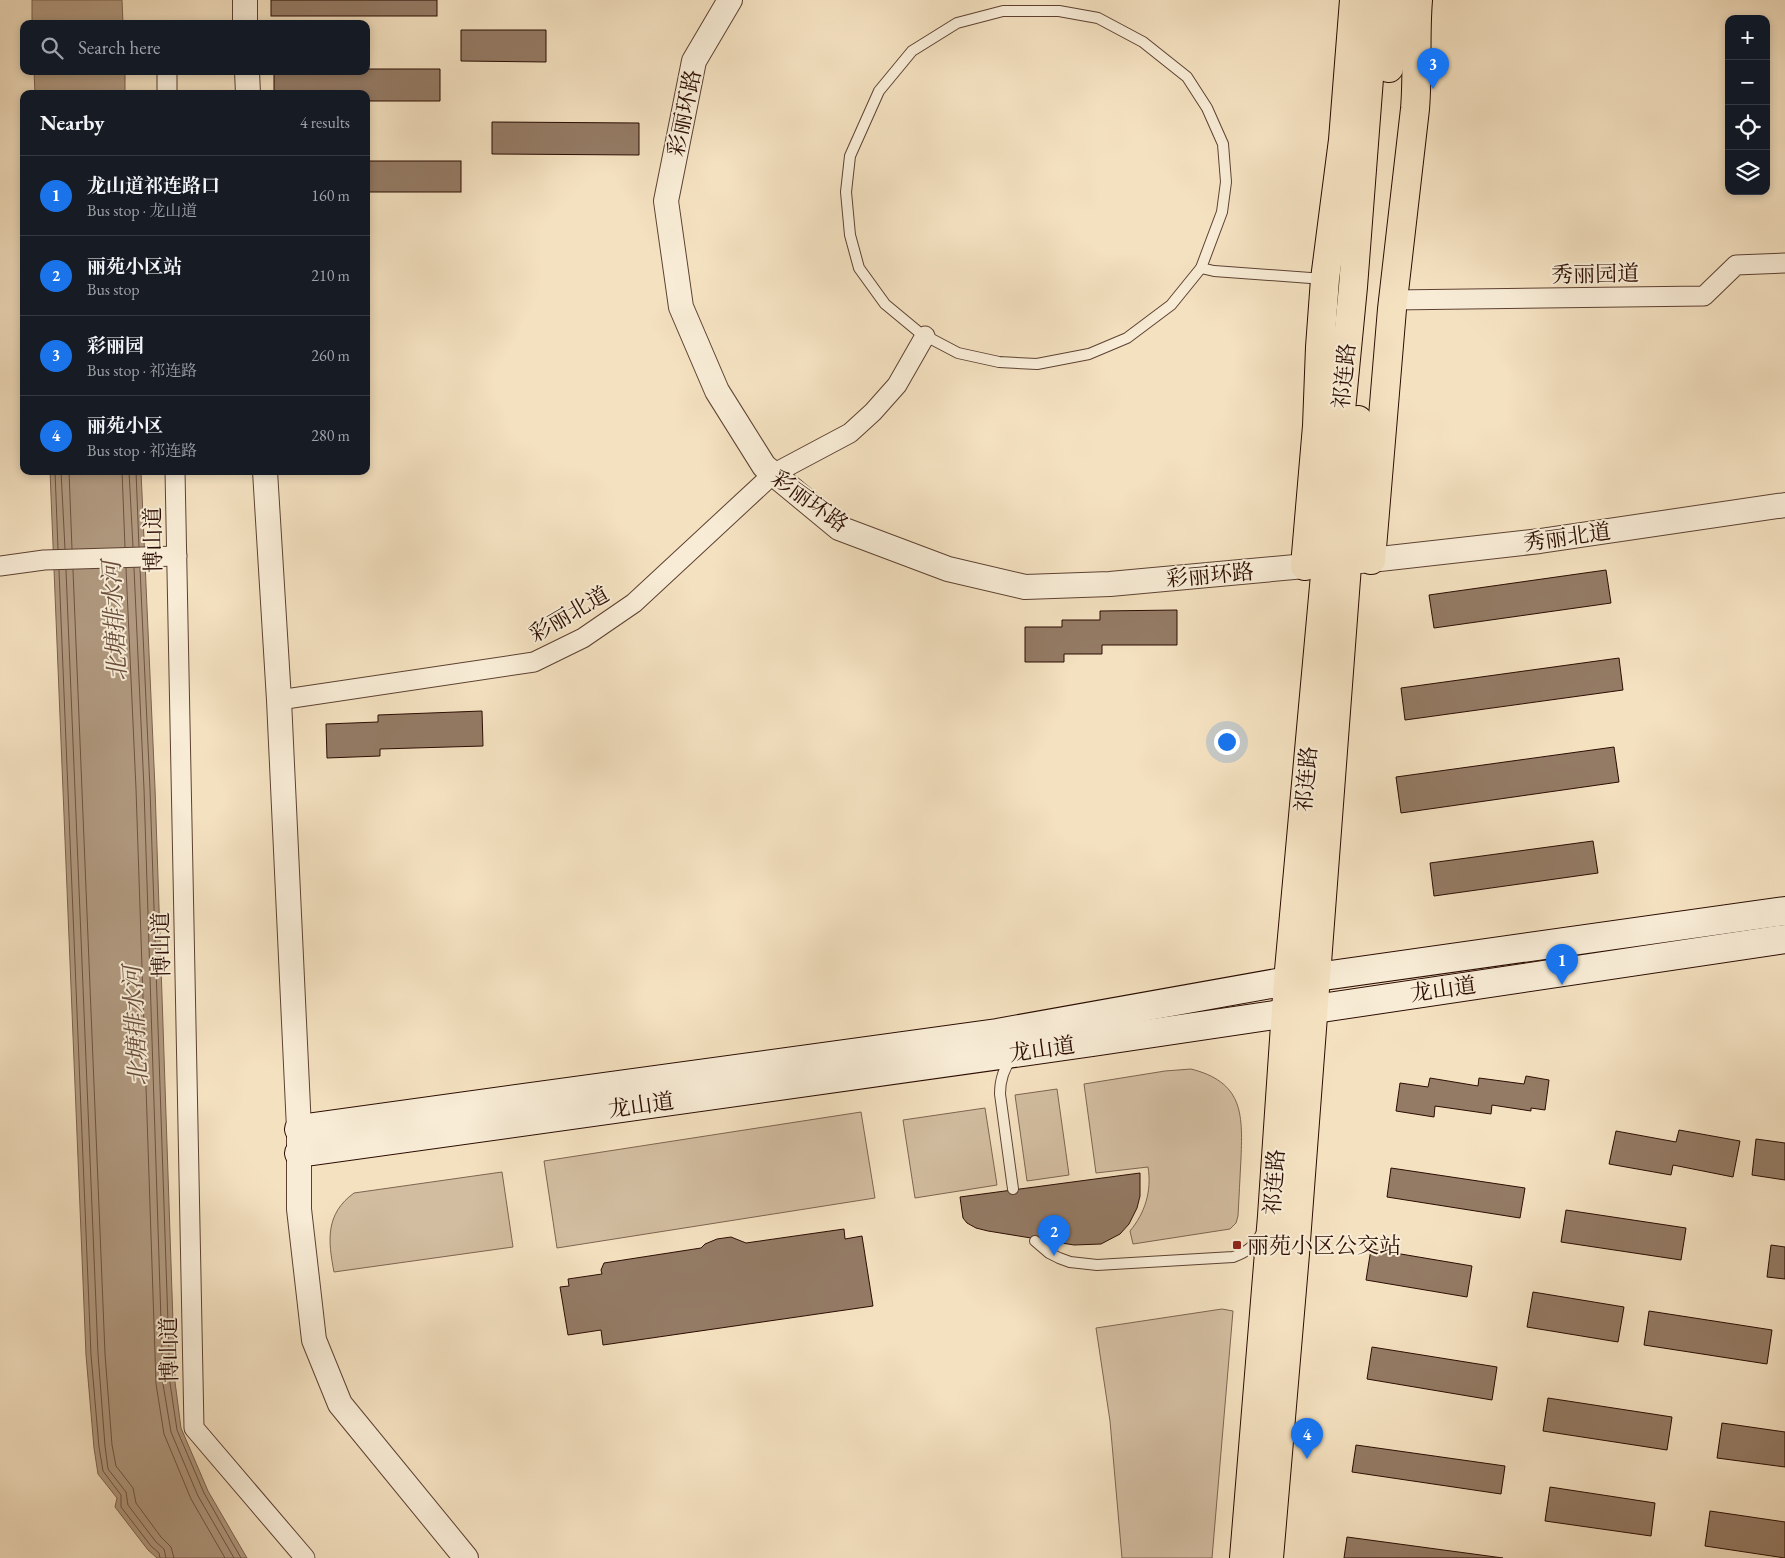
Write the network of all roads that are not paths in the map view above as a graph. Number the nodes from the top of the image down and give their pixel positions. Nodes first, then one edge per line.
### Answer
1 (245, 0) edge
2 (1354, 0) edge
3 (1375, 0) edge
4 (1395, 0) edge
5 (1418, 0) edge
6 (723, 3) edge
7 (246, 20) edge
8 (167, 75) edge
9 (247, 75) edge
10 (168, 90) edge
11 (248, 90) edge
12 (1785, 263) edge
13 (1201, 268) junction
14 (1325, 279) junction
15 (1393, 300) junction
16 (925, 336) junction
17 (773, 474) junction
18 (175, 475) edge
19 (265, 475) edge
20 (1785, 505) edge
21 (177, 556) junction
22 (1337, 563) junction
23 (0, 566) edge
24 (279, 700) junction
25 (1785, 911) edge
26 (1785, 939) edge
27 (1315, 978) junction
28 (1288, 981) junction
29 (1312, 1009) junction
30 (1286, 1013) junction
31 (1018, 1052) junction
32 (299, 1141) junction
33 (1013, 1189) dead end
34 (1272, 1216) junction
35 (1035, 1241) dead end
36 (305, 1558) edge
37 (466, 1558) edge
38 (1244, 1558) edge
39 (1269, 1558) edge

1 - 7 street
2 - 14 main road
3 - 22 main road, 祁连路
4 - 22 main road, 祁连路
5 - 15 main road
6 - 17 street, 彩丽环路
8 - 10 street
9 - 11 street
12 - 15 street, 秀丽园道
13 - 14 lane
13 - 16 lane
13 - 16 lane
14 - 22 main road
15 - 22 main road
16 - 17 street, 彩丽北道
17 - 22 street, 彩丽环路
17 - 24 street, 彩丽北道
18 - 21 street, 博山道
19 - 24 street
20 - 22 street, 秀丽北道
21 - 23 street
21 - 36 street, 博山道
22 - 27 main road, 祁连路
22 - 28 main road, 祁连路
24 - 32 street
25 - 27 main road, 龙山道
26 - 29 main road, 龙山道
27 - 28 main road, 龙山道
27 - 29 main road, 祁连路
28 - 30 main road, 祁连路
28 - 32 main road, 龙山道
29 - 30 main road, 龙山道
29 - 39 main road, 祁连路
30 - 31 main road, 龙山道
30 - 34 main road, 祁连路
31 - 32 main road, 龙山道
31 - 33 lane
32 - 37 street
34 - 35 lane
34 - 38 main road, 祁连路

